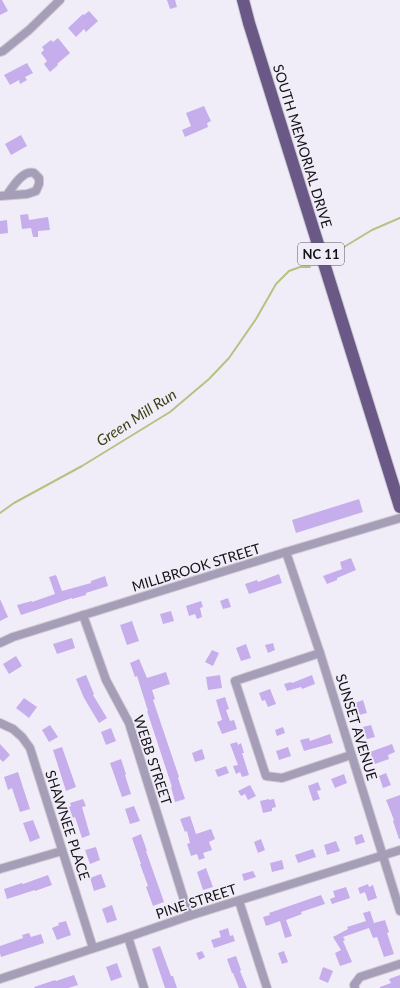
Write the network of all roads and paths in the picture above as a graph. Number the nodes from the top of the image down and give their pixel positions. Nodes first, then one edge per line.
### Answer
1 (60, 0) edge
2 (243, 0) edge
3 (0, 52) edge
4 (400, 507) edge
5 (400, 518) edge
6 (286, 552) junction
7 (83, 615) junction
8 (0, 643) edge
9 (320, 653) junction
10 (0, 723) edge
11 (351, 755) junction
12 (400, 850) edge
13 (62, 851) junction
14 (382, 855) junction
15 (0, 869) edge
16 (239, 901) junction
17 (400, 911) edge
18 (188, 916) junction
19 (128, 937) junction
20 (93, 948) junction
21 (400, 964) edge
22 (0, 979) edge
23 (144, 988) edge
24 (267, 988) edge
25 (355, 988) edge

1 - 3 street
2 - 4 main road, SOUTH MEMORIAL DRIVE / NC 11
5 - 6 street, MILLBROOK STREET
6 - 7 street, MILLBROOK STREET
6 - 9 street, SUNSET AVENUE
7 - 8 street, MILLBROOK STREET
7 - 18 street, WEBB STREET
9 - 11 street, SUNSET AVENUE
9 - 11 street
10 - 13 street, SHAWNEE PLACE
11 - 14 street, SUNSET AVENUE
12 - 14 street, PINE STREET
13 - 15 street
13 - 20 street, SHAWNEE PLACE
14 - 16 street, PINE STREET
14 - 17 street, SUNSET AVENUE
16 - 18 street, PINE STREET
16 - 24 street
18 - 19 street, PINE STREET
19 - 20 street, PINE STREET
19 - 23 street
20 - 22 street, PINE STREET
21 - 25 street

